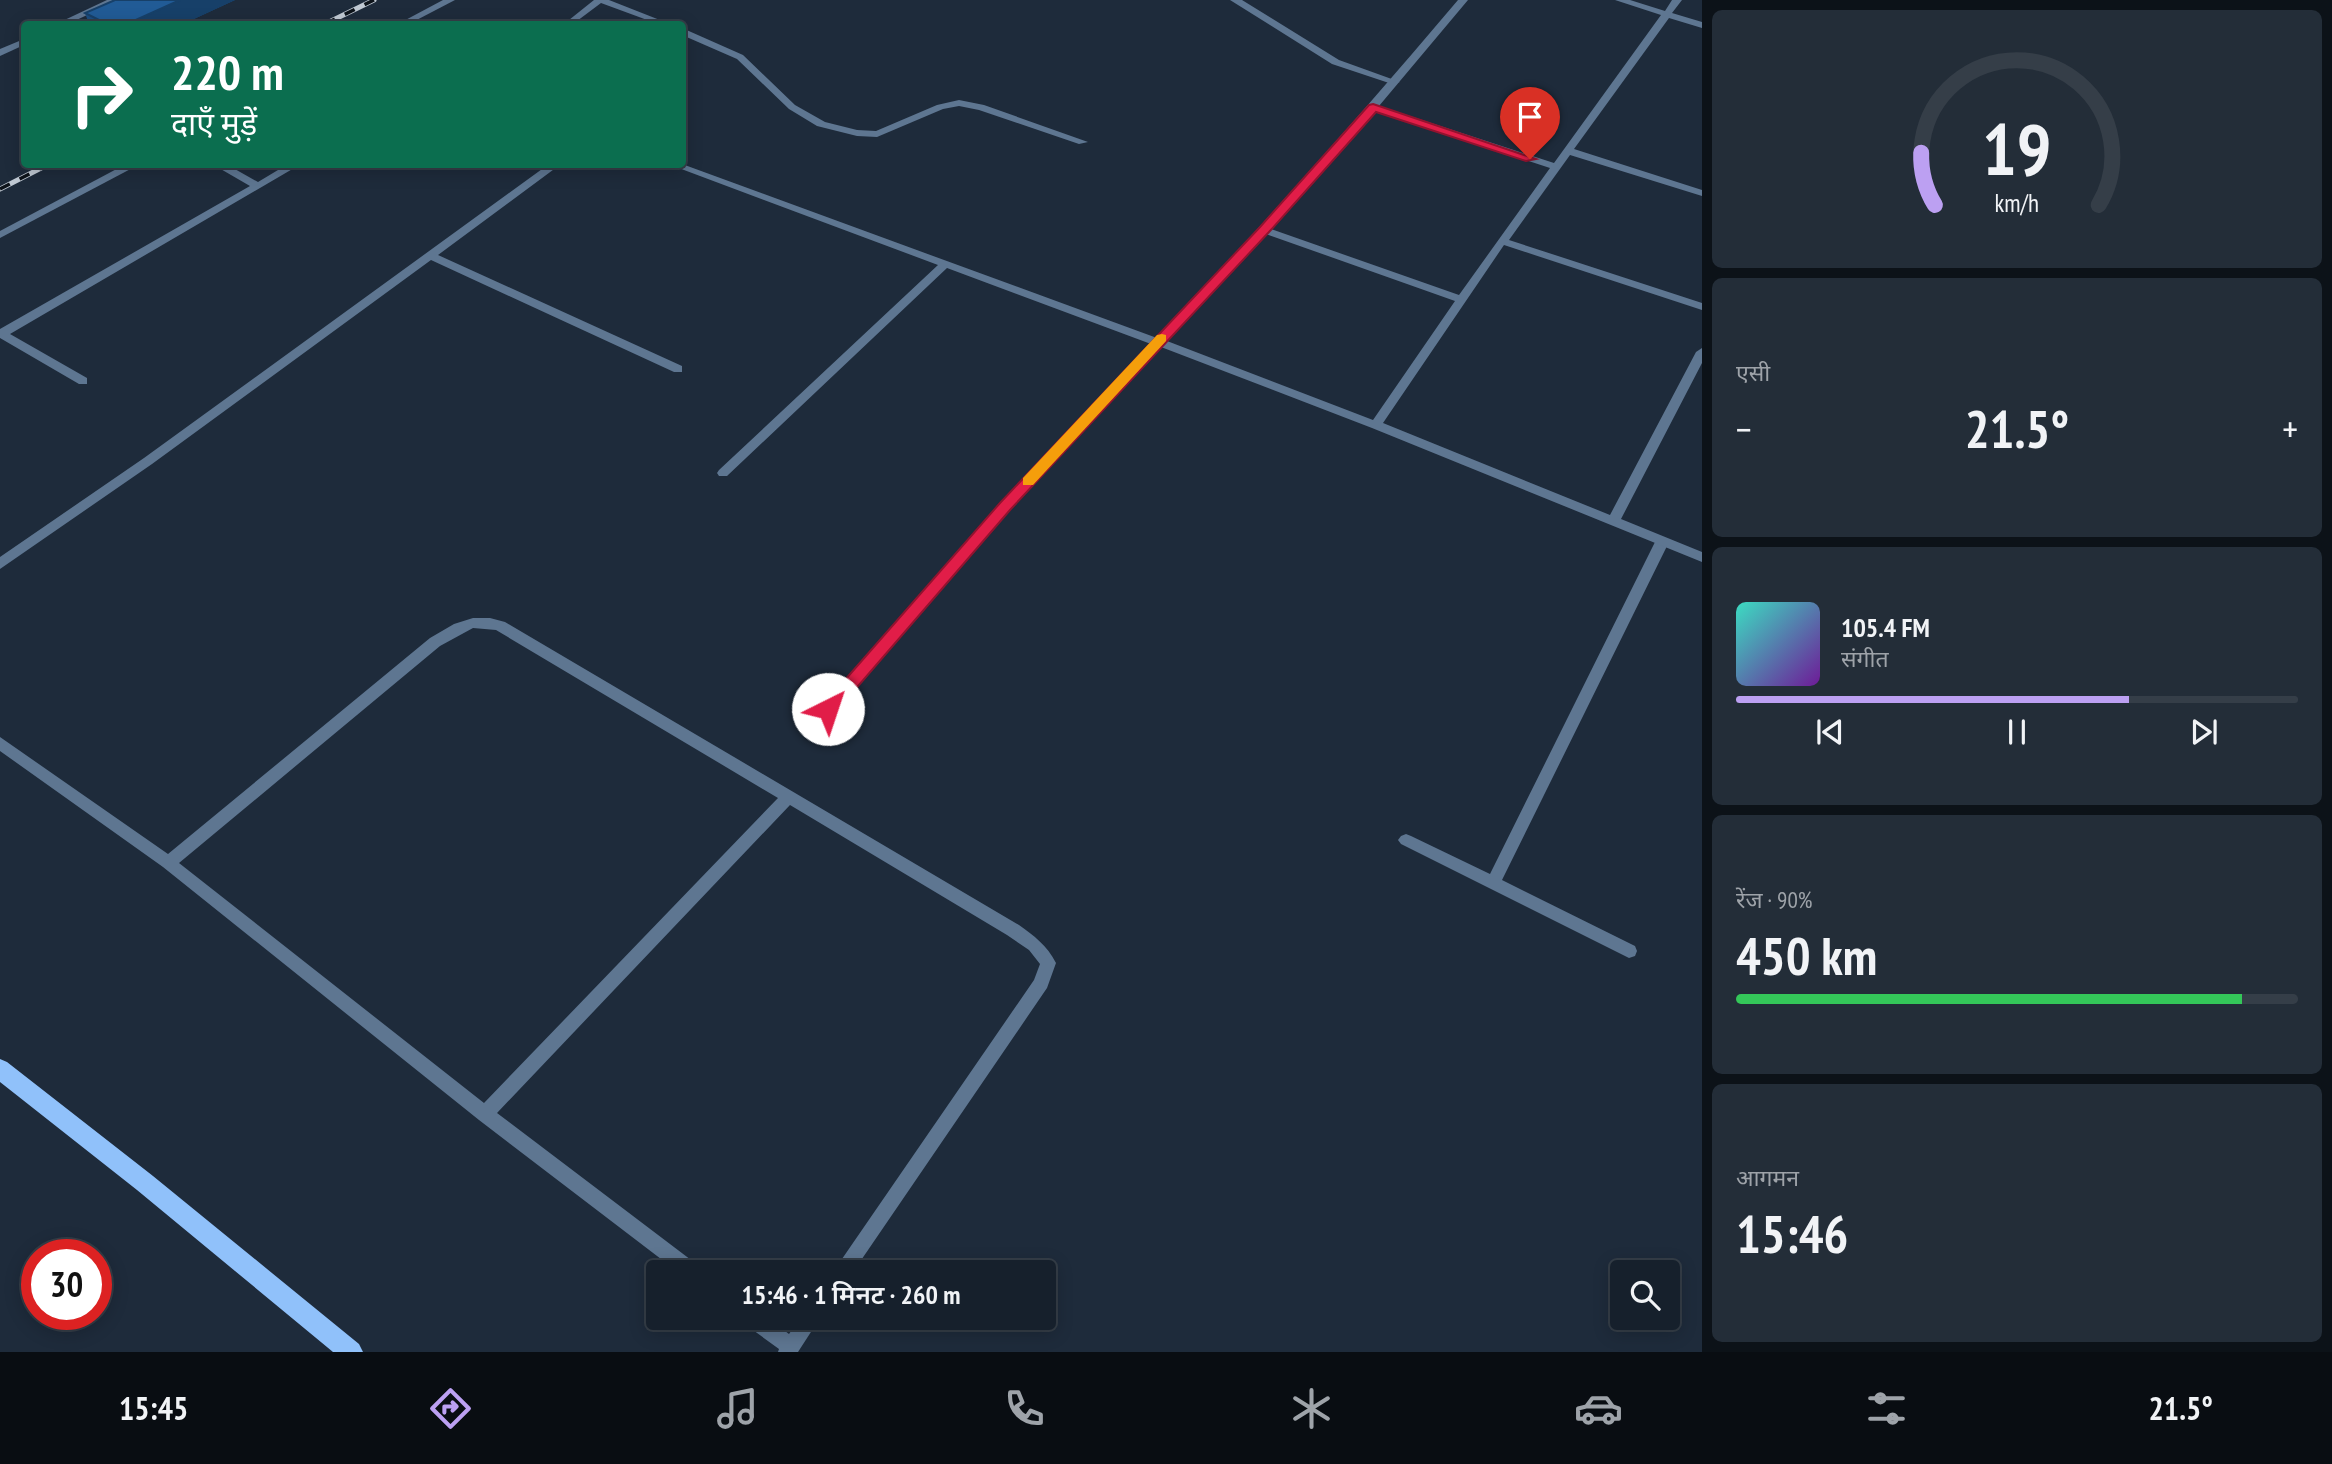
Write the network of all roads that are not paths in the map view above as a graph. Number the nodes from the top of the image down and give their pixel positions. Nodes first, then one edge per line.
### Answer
1 (114, 0) edge
2 (450, 0) edge
3 (600, 0) edge
4 (1235, 0) edge
5 (1463, 0) edge
6 (1620, 0) edge
7 (1676, 0) edge
8 (1667, 14) junction
9 (68, 21) edge
10 (409, 21) edge
11 (572, 21) edge
12 (657, 21) edge
13 (1702, 24) edge
14 (686, 33) edge
15 (21, 43) edge
16 (0, 53) edge
17 (1395, 82) junction
18 (1373, 107) junction
19 (1083, 142) dead end
20 (1568, 151) junction
21 (1556, 167) junction
22 (127, 168) edge
23 (225, 168) edge
24 (289, 168) edge
25 (551, 168) edge
26 (684, 168) edge
27 (258, 186) junction
28 (1702, 193) edge
29 (1264, 230) junction
30 (0, 235) edge
31 (1502, 241) junction
32 (430, 256) junction
33 (945, 264) junction
34 (1462, 300) junction
35 (1702, 307) edge
36 (1, 333) edge
37 (1158, 342) junction
38 (1702, 352) edge
39 (678, 369) dead end
40 (83, 381) dead end
41 (1376, 425) junction
42 (723, 473) dead end
43 (1613, 522) junction
44 (1662, 542) junction
45 (1702, 557) edge
46 (0, 564) edge
47 (828, 709) dead end
48 (0, 743) edge
49 (788, 798) junction
50 (1406, 840) dead end
51 (169, 863) junction
52 (1493, 881) junction
53 (1629, 951) dead end
54 (0, 1069) edge
55 (485, 1114) junction
56 (677, 1260) edge
57 (850, 1260) edge
58 (767, 1330) edge
59 (802, 1330) edge
60 (789, 1349) edge
61 (351, 1352) edge

1 - 9 street
2 - 10 street
3 - 11 street
3 - 12 street
4 - 17 street
5 - 17 street
6 - 8 street
7 - 8 street
8 - 13 street
8 - 20 street
14 - 19 street
15 - 16 street
17 - 18 street
18 - 21 street
18 - 29 street
20 - 21 street
20 - 28 street
21 - 31 street
22 - 30 street
23 - 27 street
24 - 27 street
25 - 32 street
26 - 33 street
27 - 36 street
29 - 34 street
29 - 37 street
31 - 34 street
31 - 35 street
32 - 39 street
32 - 46 street
33 - 37 street
33 - 42 street
34 - 41 street
36 - 40 street
37 - 41 street
37 - 47 street
38 - 43 street
41 - 43 street
43 - 44 street
44 - 45 street
44 - 52 street
48 - 51 street
49 - 51 street
49 - 55 street
49 - 57 street
50 - 52 street
51 - 55 street
52 - 53 street
54 - 61 main road
55 - 56 street
58 - 60 street
59 - 60 street

